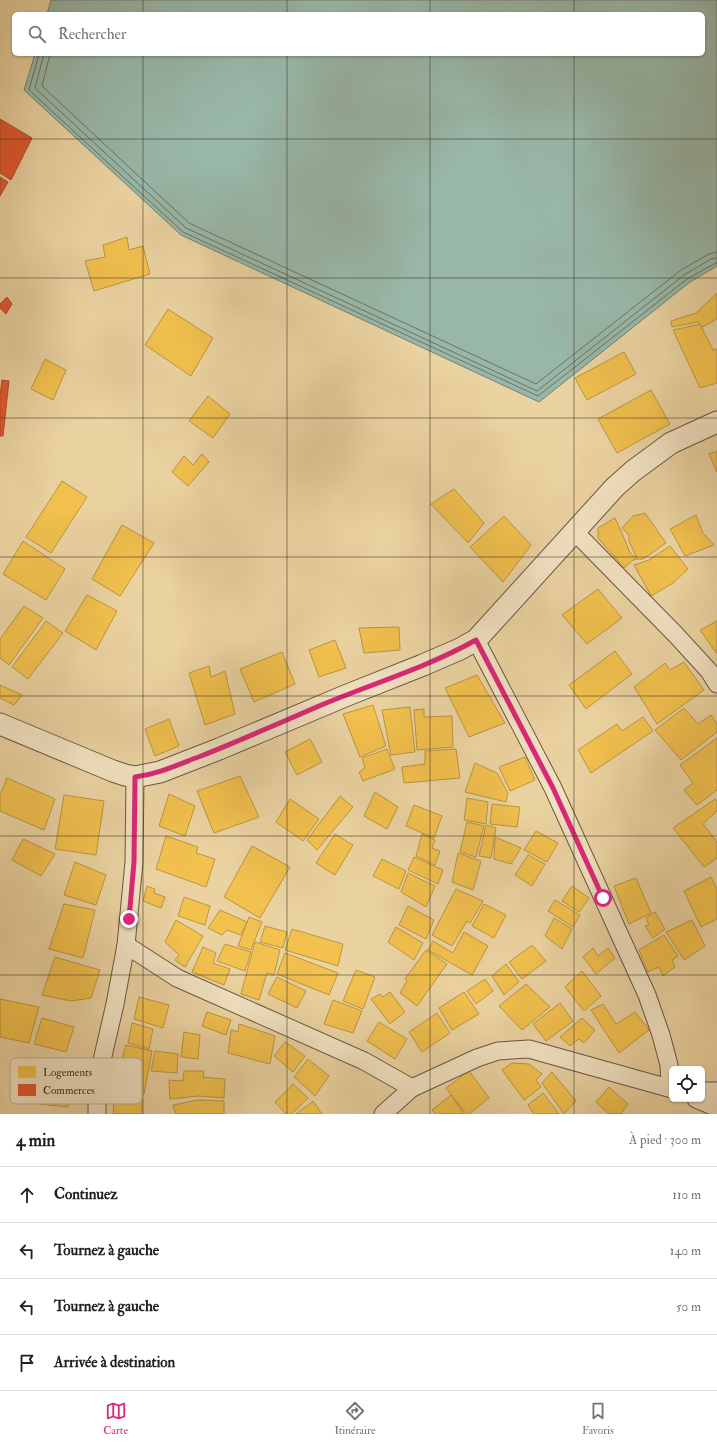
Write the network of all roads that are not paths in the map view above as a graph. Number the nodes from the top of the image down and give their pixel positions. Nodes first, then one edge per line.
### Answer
1 (717, 422) edge
2 (575, 532) junction
3 (476, 640) junction
4 (717, 684) edge
5 (0, 724) edge
6 (135, 777) junction
7 (126, 945) junction
8 (103, 1058) edge
9 (669, 1066) edge
10 (412, 1088) junction
11 (669, 1088) edge
12 (705, 1091) edge
13 (717, 1091) edge
14 (703, 1102) edge
15 (97, 1104) edge
16 (717, 1108) edge
17 (97, 1114) edge
18 (383, 1114) edge

1 - 2 street
2 - 3 street
2 - 4 street
3 - 6 street
3 - 9 street
5 - 6 street
6 - 7 street
7 - 8 street
7 - 10 street
10 - 11 street
10 - 18 street
12 - 13 street
14 - 16 street
15 - 17 street

